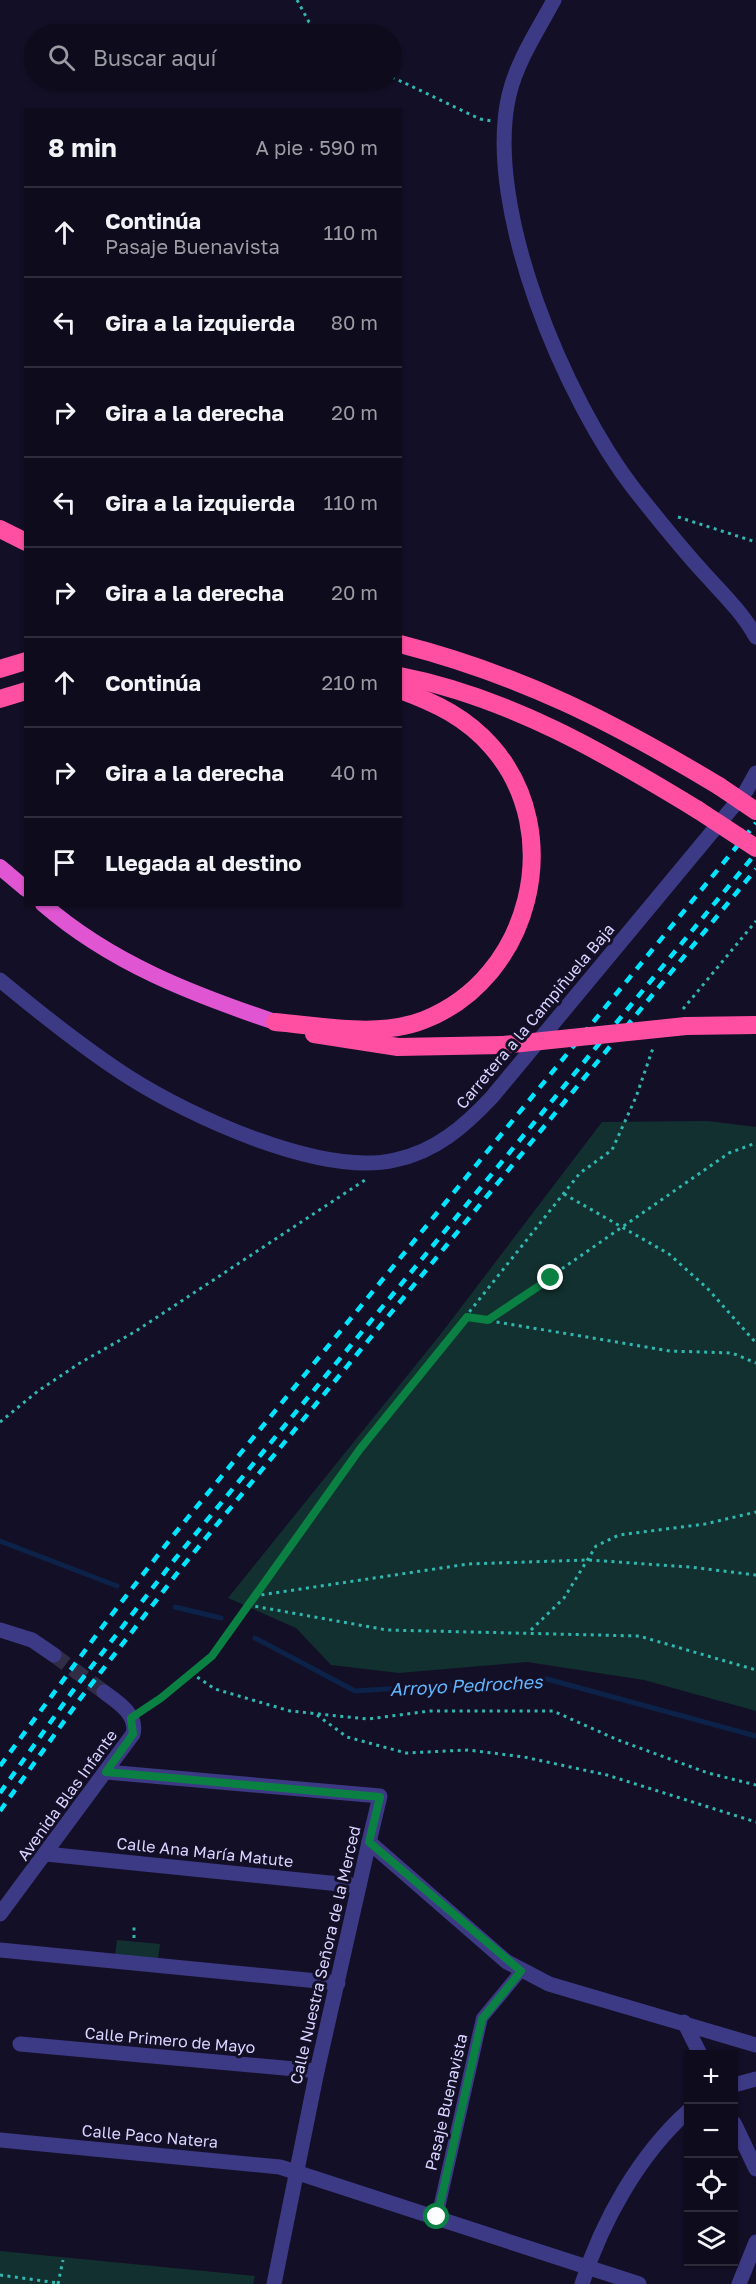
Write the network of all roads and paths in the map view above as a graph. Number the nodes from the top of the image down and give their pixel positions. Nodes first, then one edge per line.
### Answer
1 (297, 0) edge
2 (554, 0) edge
3 (312, 24) edge
4 (402, 81) edge
5 (505, 124) junction
6 (673, 515) dead end
7 (0, 529) edge
8 (24, 541) edge
9 (756, 542) edge
10 (756, 637) edge
11 (402, 645) edge
12 (24, 662) edge
13 (0, 669) edge
14 (402, 677) edge
15 (402, 691) edge
16 (24, 692) edge
17 (0, 699) edge
18 (756, 773) edge
19 (756, 811) edge
20 (756, 848) edge
21 (0, 867) edge
22 (24, 887) edge
23 (46, 906) edge
24 (756, 921) edge
25 (0, 980) edge
26 (683, 1020) junction
27 (275, 1022) junction
28 (756, 1025) edge
29 (658, 1041) dead end
30 (756, 1143) edge
31 (396, 1160) junction
32 (564, 1194) junction
33 (622, 1227) junction
34 (467, 1317) junction
35 (488, 1320) junction
36 (756, 1343) edge
37 (756, 1363) edge
38 (0, 1422) edge
39 (756, 1512) edge
40 (588, 1560) junction
41 (756, 1575) edge
42 (254, 1596) junction
43 (248, 1605) junction
44 (0, 1630) edge
45 (530, 1631) junction
46 (54, 1655) tunnel mouth
47 (756, 1670) edge
48 (191, 1673) junction
49 (104, 1692) tunnel mouth
50 (315, 1714) junction
51 (133, 1720) junction
52 (106, 1772) junction
53 (756, 1785) edge
54 (756, 1822) edge
55 (369, 1842) junction
56 (46, 1854) junction
57 (359, 1886) junction
58 (0, 1914) edge
59 (134, 1926) dead end
60 (134, 1938) dead end
61 (0, 1950) edge
62 (521, 1971) junction
63 (338, 1983) junction
64 (684, 2022) junction
65 (20, 2044) dead end
66 (756, 2045) edge
67 (698, 2050) edge
68 (317, 2071) junction
69 (756, 2079) edge
70 (738, 2084) edge
71 (684, 2116) edge
72 (738, 2131) edge
73 (0, 2140) edge
74 (756, 2169) edge
75 (297, 2171) junction
76 (437, 2217) junction
77 (756, 2242) edge
78 (63, 2260) dead end
79 (588, 2266) junction
80 (0, 2275) edge
81 (18, 2278) junction
82 (17, 2284) edge
83 (58, 2284) edge
84 (274, 2284) edge
85 (582, 2284) edge
86 (639, 2284) edge
87 (739, 2284) edge

1 - 3 path
2 - 5 street
4 - 5 path
5 - 10 street
6 - 9 path
7 - 8 highway
11 - 19 highway, bridge
12 - 13 highway
14 - 20 highway, bridge
15 - 27 highway
16 - 17 highway
18 - 31 street, Carretera a la Campiñuela Baja
21 - 22 highway
23 - 27 highway
24 - 26 path
25 - 31 street, Carretera a la Campiñuela Baja
26 - 27 highway, bridge
26 - 28 highway
29 - 32 path
30 - 33 path
31 - 38 path
32 - 33 path
32 - 34 path
33 - 35 path
33 - 36 path
34 - 35 path
34 - 42 path
35 - 37 path
39 - 40 path
40 - 41 path
40 - 42 path
40 - 45 path
42 - 43 path
43 - 45 path
43 - 48 path
44 - 46 street
45 - 47 path
48 - 50 path
48 - 51 path
49 - 51 street
50 - 53 path
50 - 54 path
51 - 52 street, Avenida Blas Infante
52 - 55 street, Calle Nuestra Señora de la Merced
52 - 56 street, Avenida Blas Infante
55 - 57 street, Calle Nuestra Señora de la Merced
55 - 62 street
56 - 57 street, Calle Ana María Matute
56 - 58 street, Avenida Blas Infante
57 - 63 street, Calle Nuestra Señora de la Merced
59 - 60 path
61 - 63 street
62 - 64 street
62 - 76 street, Pasaje Buenavista
63 - 68 street, Calle Nuestra Señora de la Merced
64 - 66 street
64 - 67 street
65 - 68 street, Calle Primero de Mayo
68 - 75 street, Calle Nuestra Señora de la Merced
69 - 70 street
71 - 79 street
72 - 74 street
73 - 75 street, Calle Paco Natera
75 - 76 street, Calle Paco Natera
75 - 84 street, Calle Nuestra Señora de la Merced
76 - 79 street, Calle Paco Natera
77 - 87 street
78 - 83 path
79 - 85 street
79 - 86 street, Calle Paco Natera
80 - 81 path
81 - 82 path
81 - 83 path

